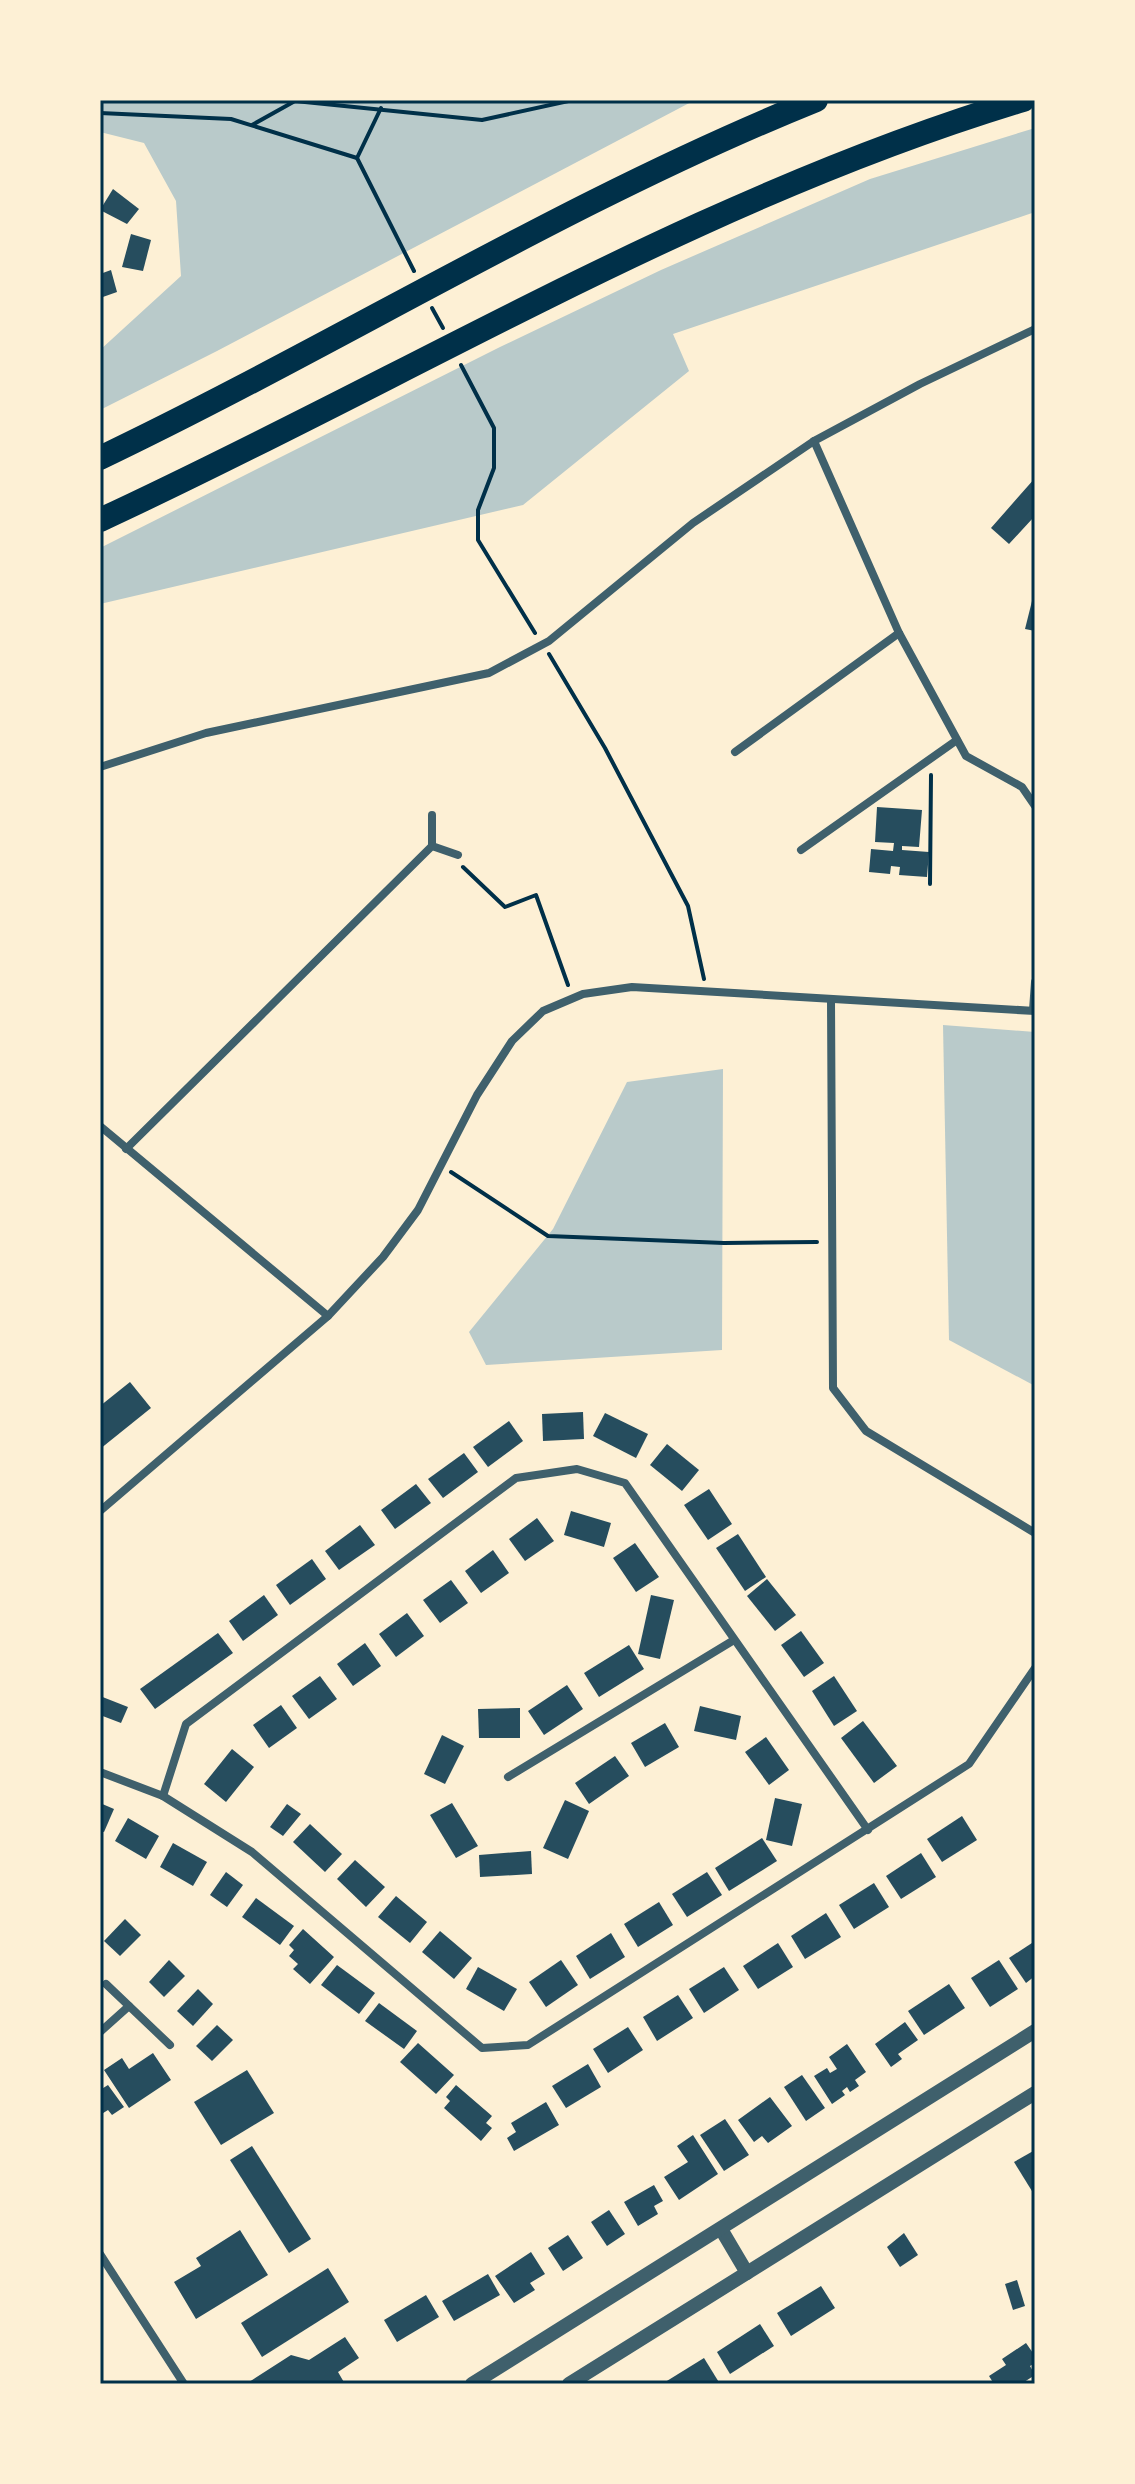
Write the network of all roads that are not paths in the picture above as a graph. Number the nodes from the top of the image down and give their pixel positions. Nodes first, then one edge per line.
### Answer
1 (816, 100) edge
2 (1023, 100) edge
3 (1035, 329) edge
4 (814, 441) junction
5 (100, 458) edge
6 (100, 520) edge
7 (899, 633) junction
8 (957, 740) junction
9 (735, 752) dead end
10 (100, 767) edge
11 (1035, 806) edge
12 (432, 815) dead end
13 (432, 846) junction
14 (801, 850) dead end
15 (458, 855) road end
16 (1035, 982) edge
17 (831, 1000) junction
18 (1034, 1010) edge
19 (100, 1126) edge
20 (126, 1149) junction
21 (328, 1316) junction
22 (100, 1511) edge
23 (1035, 1533) edge
24 (734, 1640) junction
25 (1035, 1668) edge
26 (100, 1772) edge
27 (508, 1777) dead end
28 (163, 1796) junction
29 (868, 1830) junction
30 (106, 1984) dead end
31 (129, 2006) junction
32 (1035, 2031) edge
33 (100, 2032) edge
34 (170, 2045) dead end
35 (1035, 2093) edge
36 (721, 2229) junction
37 (100, 2254) edge
38 (747, 2273) junction
39 (184, 2384) edge
40 (472, 2384) edge
41 (569, 2384) edge

1 - 5 highway
2 - 6 highway
3 - 4 street
4 - 7 street
4 - 10 street
7 - 8 street
7 - 9 street
8 - 11 street
8 - 14 street
12 - 13 street
13 - 15 street
13 - 20 street
16 - 18 street
17 - 18 street
17 - 21 street
17 - 23 street
19 - 20 street
20 - 21 street
21 - 22 street
24 - 27 street
24 - 28 street
24 - 29 street
25 - 29 street
26 - 28 street
28 - 29 street
30 - 31 street
31 - 33 street
31 - 34 street
32 - 36 street
35 - 38 street
36 - 38 street
36 - 40 street
37 - 39 street
38 - 41 street

